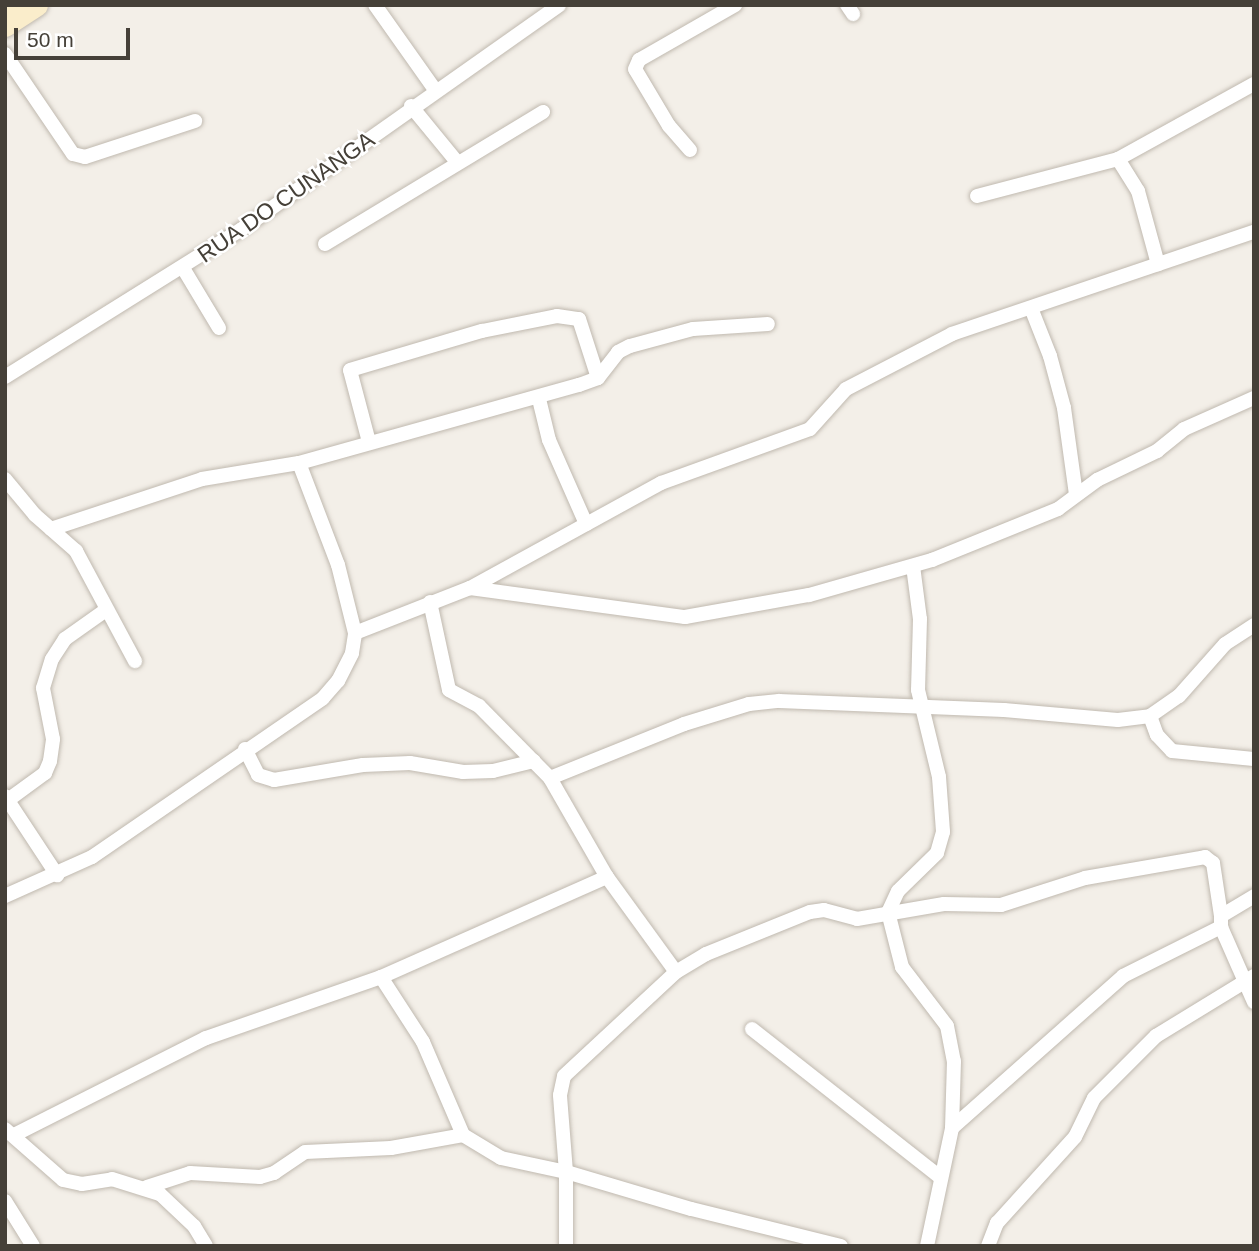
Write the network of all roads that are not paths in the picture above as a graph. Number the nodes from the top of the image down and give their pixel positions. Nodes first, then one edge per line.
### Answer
1 (37, 5) edge
2 (375, 5) edge
3 (559, 5) edge
4 (735, 5) edge
5 (5, 26) edge
6 (5, 54) edge
7 (1254, 84) edge
8 (436, 91) junction
9 (411, 106) junction
10 (543, 111) dead end
11 (195, 121) dead end
12 (690, 150) dead end
13 (1118, 159) junction
14 (457, 162) junction
15 (977, 196) dead end
16 (1254, 232) edge
17 (325, 244) dead end
18 (1158, 264) junction
19 (183, 268) junction
20 (1031, 308) junction
21 (768, 324) dead end
22 (219, 328) dead end
23 (5, 377) edge
24 (598, 378) junction
25 (1254, 398) edge
26 (540, 399) junction
27 (369, 442) junction
28 (299, 463) junction
29 (5, 479) edge
30 (1076, 494) junction
31 (586, 524) junction
32 (51, 529) junction
33 (913, 566) junction
34 (470, 588) junction
35 (430, 602) junction
36 (106, 610) junction
37 (1254, 625) edge
38 (355, 633) junction
39 (135, 661) dead end
40 (923, 709) junction
41 (1150, 716) junction
42 (245, 749) junction
43 (1254, 759) edge
44 (534, 761) junction
45 (550, 778) junction
46 (7, 798) edge
47 (57, 875) junction
48 (607, 877) junction
49 (1254, 896) edge
50 (5, 897) edge
51 (888, 912) junction
52 (1221, 922) junction
53 (676, 972) junction
54 (381, 977) junction
55 (1248, 979) edge
56 (1254, 1002) edge
57 (752, 1029) dead end
58 (952, 1128) junction
59 (9, 1132) edge
60 (463, 1135) junction
61 (566, 1172) junction
62 (940, 1177) junction
63 (147, 1187) junction
64 (6, 1203) edge
65 (33, 1246) edge
66 (206, 1246) edge
67 (566, 1246) edge
68 (841, 1246) edge
69 (927, 1246) edge
70 (988, 1246) edge

1 - 5 main road
2 - 8 street
3 - 8 street, RUA DO CUNANGA
4 - 12 street
6 - 11 street
7 - 13 street
8 - 9 street, RUA DO CUNANGA
9 - 14 street
9 - 19 street, RUA DO CUNANGA
10 - 14 street
13 - 15 street
13 - 18 street
14 - 17 street
16 - 18 street
18 - 20 street
19 - 22 street
19 - 23 street, RUA DO CUNANGA
20 - 30 street
20 - 31 street
21 - 24 street
24 - 26 street
24 - 27 street
25 - 30 street
26 - 27 street
26 - 31 street
27 - 28 street
28 - 32 street
28 - 38 street
29 - 32 street
30 - 33 street
31 - 34 street
32 - 36 street
33 - 34 street
33 - 40 street
34 - 35 street
35 - 38 street
35 - 44 street
36 - 39 street
36 - 46 street
37 - 41 street
38 - 42 street
40 - 41 street
40 - 45 street
40 - 51 street
41 - 43 street
42 - 44 street
42 - 47 street
44 - 45 street
45 - 48 street
46 - 47 street
47 - 50 street
48 - 53 street
48 - 54 street
49 - 52 street
51 - 52 street
51 - 53 street
51 - 58 street
52 - 55 street
52 - 58 street
53 - 61 street
54 - 59 street
54 - 60 street
55 - 56 street
55 - 70 street
57 - 62 street
58 - 62 street
59 - 63 street
60 - 61 street
60 - 63 street
61 - 67 street
61 - 68 street
62 - 69 street
63 - 66 street
64 - 65 street

